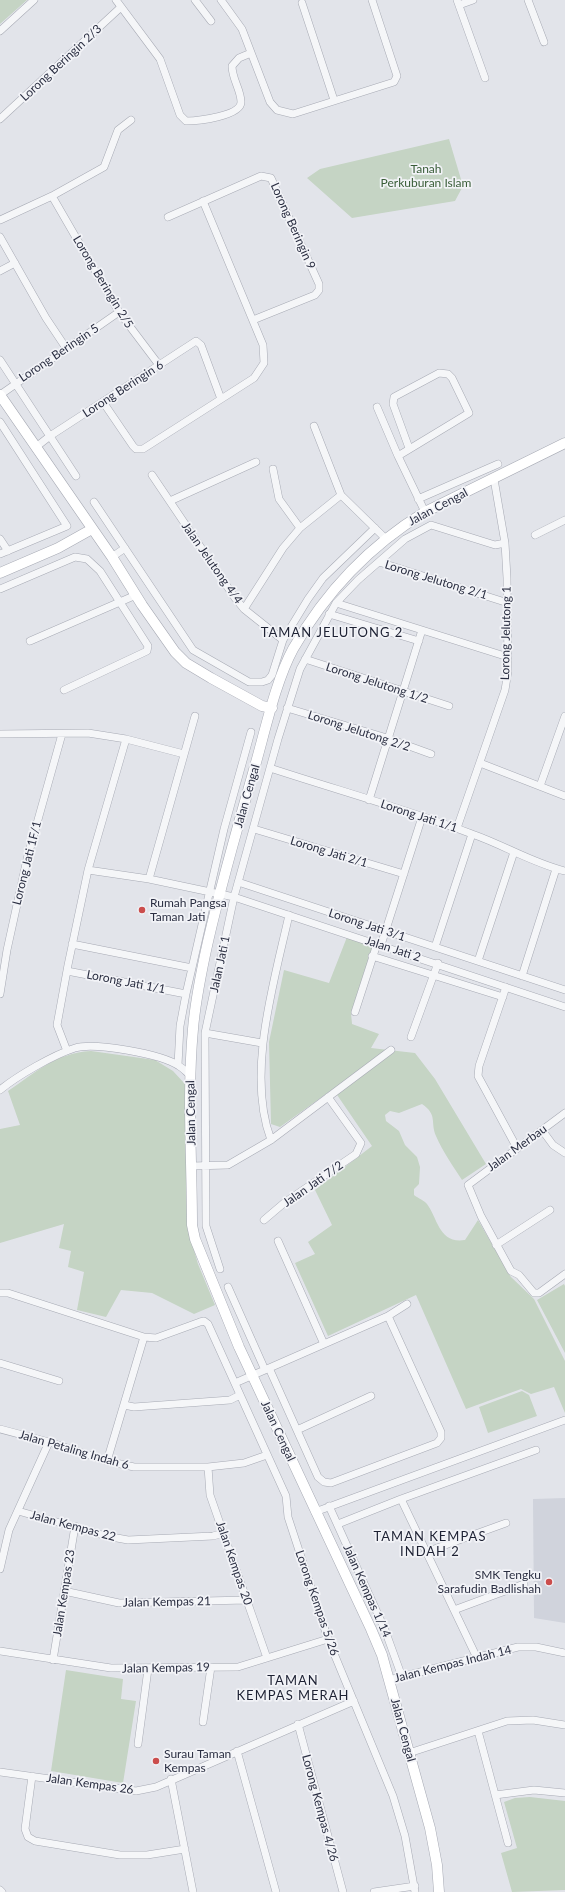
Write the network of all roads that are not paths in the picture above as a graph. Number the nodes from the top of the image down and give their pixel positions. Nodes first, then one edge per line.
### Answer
1 (34, 0) edge
2 (116, 0) edge
3 (195, 0) edge
4 (221, 0) edge
5 (372, 0) edge
6 (473, 0) edge
7 (528, 0) edge
8 (458, 2) edge
9 (302, 3) dead end
10 (121, 7) junction
11 (210, 22) dead end
12 (0, 31) edge
13 (544, 42) dead end
14 (251, 54) junction
15 (485, 78) dead end
16 (334, 100) junction
17 (0, 119) edge
18 (131, 120) dead end
19 (52, 196) junction
20 (203, 201) junction
21 (168, 217) dead end
22 (0, 220) edge
23 (0, 236) edge
24 (15, 263) junction
25 (0, 271) edge
26 (119, 312) junction
27 (253, 320) junction
28 (66, 348) junction
29 (0, 360) edge
30 (159, 366) junction
31 (14, 384) junction
32 (1, 399) edge
33 (221, 399) junction
34 (103, 402) junction
35 (377, 407) dead end
36 (0, 422) edge
37 (314, 426) dead end
38 (50, 436) junction
39 (565, 443) edge
40 (36, 447) junction
41 (409, 448) junction
42 (398, 456) junction
43 (256, 462) dead end
44 (498, 464) dead end
45 (273, 470) dead end
46 (152, 475) dead end
47 (76, 476) dead end
48 (494, 479) junction
49 (341, 495) junction
50 (418, 499) junction
51 (94, 502) dead end
52 (170, 502) junction
53 (425, 512) junction
54 (565, 520) edge
55 (300, 528) junction
56 (375, 528) junction
57 (92, 529) junction
58 (535, 535) dead end
59 (0, 539) edge
60 (386, 539) junction
61 (505, 543) junction
62 (125, 548) junction
63 (8, 551) junction
64 (0, 554) edge
65 (112, 557) junction
66 (379, 562) junction
67 (0, 573) edge
68 (0, 589) edge
69 (136, 595) junction
70 (120, 602) junction
71 (323, 603) junction
72 (508, 603) junction
73 (333, 608) junction
74 (244, 609) junction
75 (422, 630) junction
76 (284, 640) junction
77 (30, 641) dead end
78 (419, 641) junction
79 (508, 657) junction
80 (305, 659) junction
81 (64, 690) dead end
82 (403, 691) junction
83 (449, 706) dead end
84 (272, 708) junction
85 (287, 708) junction
86 (195, 716) dead end
87 (565, 716) edge
88 (251, 732) dead end
89 (0, 734) edge
90 (62, 734) junction
91 (562, 734) edge
92 (387, 738) junction
93 (126, 739) junction
94 (184, 754) junction
95 (431, 754) dead end
96 (480, 763) junction
97 (270, 768) junction
98 (540, 786) junction
99 (565, 796) edge
100 (369, 800) junction
101 (422, 817) junction
102 (457, 828) junction
103 (254, 829) junction
104 (472, 834) junction
105 (514, 852) junction
106 (556, 869) junction
107 (88, 870) junction
108 (565, 871) edge
109 (404, 874) junction
110 (149, 879) junction
111 (238, 882) junction
112 (208, 892) junction
113 (219, 894) junction
114 (234, 897) junction
115 (289, 915) junction
116 (386, 930) junction
117 (72, 944) junction
118 (379, 944) junction
119 (434, 947) junction
120 (4, 949) edge
121 (372, 956) junction
122 (478, 961) junction
123 (438, 963) junction
124 (192, 968) junction
125 (67, 971) junction
126 (434, 975) junction
127 (522, 976) junction
128 (506, 987) junction
129 (565, 990) edge
130 (0, 994) edge
131 (186, 994) junction
132 (503, 997) junction
133 (565, 1007) edge
134 (355, 1012) dead end
135 (205, 1033) junction
136 (411, 1037) dead end
137 (262, 1043) junction
138 (391, 1050) dead end
139 (67, 1051) junction
140 (178, 1065) junction
141 (190, 1076) junction
142 (0, 1080) edge
143 (2, 1088) edge
144 (328, 1097) junction
145 (565, 1113) edge
146 (542, 1130) junction
147 (271, 1140) junction
148 (517, 1148) junction
149 (565, 1153) edge
150 (206, 1165) junction
151 (192, 1166) junction
152 (550, 1210) dead end
153 (264, 1220) dead end
154 (278, 1241) dead end
155 (496, 1245) junction
156 (220, 1269) dead end
157 (564, 1276) edge
158 (228, 1287) dead end
159 (0, 1294) edge
160 (407, 1304) dead end
161 (388, 1316) junction
162 (144, 1337) junction
163 (324, 1344) junction
164 (0, 1363) edge
165 (267, 1369) junction
166 (252, 1375) junction
167 (59, 1381) dead end
168 (235, 1383) junction
169 (240, 1396) junction
170 (371, 1396) dead end
171 (124, 1404) junction
172 (565, 1420) edge
173 (0, 1429) edge
174 (297, 1430) junction
175 (49, 1442) junction
176 (536, 1450) dead end
177 (267, 1455) junction
178 (107, 1461) junction
179 (208, 1467) junction
180 (401, 1499) junction
181 (329, 1506) junction
182 (18, 1511) junction
183 (316, 1512) junction
184 (506, 1523) dead end
185 (338, 1524) junction
186 (75, 1526) junction
187 (224, 1533) junction
188 (426, 1552) junction
189 (0, 1569) edge
190 (524, 1584) dead end
191 (64, 1591) junction
192 (247, 1600) junction
193 (454, 1610) junction
194 (328, 1639) junction
195 (0, 1651) edge
196 (565, 1653) edge
197 (267, 1658) junction
198 (477, 1658) junction
199 (53, 1660) junction
200 (211, 1667) junction
201 (148, 1669) junction
202 (402, 1677) junction
203 (389, 1680) junction
204 (354, 1701) junction
205 (202, 1722) dead end
206 (298, 1724) junction
207 (565, 1725) edge
208 (478, 1731) junction
209 (138, 1744) dead end
210 (237, 1751) junction
211 (409, 1754) junction
212 (0, 1772) edge
213 (32, 1776) junction
214 (171, 1779) junction
215 (565, 1794) edge
216 (495, 1795) junction
217 (508, 1843) dead end
218 (185, 1849) junction
219 (415, 1889) edge
220 (193, 1892) edge
221 (276, 1892) edge
222 (343, 1892) edge
223 (374, 1892) edge
224 (439, 1892) edge

1 - 12 street
2 - 10 street
3 - 11 street
4 - 14 street
5 - 16 street
6 - 8 street
7 - 13 street
8 - 15 street
9 - 16 street
10 - 14 street
10 - 17 street, Lorong Beringin 2/3
14 - 16 street
18 - 19 street
19 - 22 street
19 - 26 street, Lorong Beringin 2/5
20 - 21 street, Lorong Beringin 9
20 - 27 street
20 - 27 street, Lorong Beringin 9
23 - 24 street
24 - 25 street
24 - 28 street
26 - 28 street, Lorong Beringin 5
26 - 30 street, Lorong Beringin 2/5
27 - 33 street
28 - 31 street, Lorong Beringin 5
29 - 31 street
30 - 33 street, Lorong Beringin 6
30 - 34 street, Lorong Beringin 6
31 - 32 street, Lorong Beringin 5
31 - 38 street
32 - 40 street
33 - 34 street
34 - 38 street, Lorong Beringin 6
35 - 42 street
36 - 63 street
37 - 49 street
38 - 40 street, Lorong Beringin 6
38 - 47 street
39 - 48 street, Jalan Cengal
40 - 57 street
41 - 41 street
41 - 42 street
42 - 50 street
43 - 52 street
44 - 50 street
45 - 55 street
46 - 52 street, Jalan Jelutong 4/4
48 - 53 street, Jalan Cengal
48 - 61 street, Lorong Jelutong 1
49 - 55 street
49 - 56 street
50 - 53 street
51 - 62 street
52 - 74 street, Jalan Jelutong 4/4
53 - 60 street, Jalan Cengal
54 - 58 street
55 - 74 street
56 - 60 street
56 - 76 street
57 - 65 street
57 - 67 street
59 - 63 street
60 - 71 street, Jalan Cengal
61 - 66 street, Jalan Jati 1
61 - 72 street, Lorong Jelutong 1
62 - 65 street
62 - 76 street
63 - 64 street
65 - 69 street
66 - 72 street, Lorong Jelutong 2/1
66 - 73 street, Jalan Jati 1
68 - 70 street
69 - 70 street
69 - 84 street
70 - 77 street
70 - 81 street
71 - 73 street
71 - 84 street, Jalan Cengal
72 - 79 street, Lorong Jelutong 1
73 - 75 street
73 - 78 street
73 - 80 street, Jalan Jati 1
74 - 76 street, Jalan Jelutong 4/4
75 - 78 street
75 - 79 street
78 - 82 street
79 - 96 street, Lorong Jelutong 1
80 - 82 street, Lorong Jelutong 1/2
80 - 85 street, Jalan Jati 1
82 - 83 street, Lorong Jelutong 1/2
82 - 92 street
84 - 113 street, Jalan Cengal
85 - 92 street, Lorong Jelutong 2/2
85 - 97 street, Jalan Jati 1
86 - 94 street
87 - 91 street
88 - 112 street
89 - 90 street
90 - 93 street
90 - 120 street, Lorong Jati 1F/1
91 - 98 street
92 - 95 street, Lorong Jelutong 2/2
92 - 100 street
93 - 94 street
93 - 107 street
94 - 110 street
96 - 98 street
96 - 102 street, Lorong Jelutong 1
97 - 100 street, Lorong Jati 1/1
97 - 103 street, Jalan Jati 1
98 - 99 street
100 - 101 street, Lorong Jati 1/1
101 - 102 street, Lorong Jati 1/1
101 - 109 street
102 - 104 street, Lorong Jati 1/1
103 - 109 street, Lorong Jati 2/1
103 - 111 street, Jalan Jati 1
104 - 105 street, Lorong Jati 1/1
104 - 119 street
105 - 106 street, Lorong Jati 1/1
105 - 122 street
106 - 108 street, Lorong Jati 1/1
106 - 127 street
107 - 110 street
107 - 117 street
109 - 116 street
110 - 112 street
111 - 114 street, Jalan Jati 1
111 - 116 street, Lorong Jati 3/1
112 - 113 street
112 - 124 street
113 - 114 street, Jalan Jati 2
113 - 141 street, Jalan Cengal
114 - 115 street, Jalan Jati 2
114 - 135 street, Jalan Jati 1
115 - 118 street, Jalan Jati 2
115 - 137 street
116 - 118 street
116 - 119 street, Lorong Jati 3/1
117 - 124 street
117 - 125 street
118 - 121 street
118 - 123 street, Jalan Jati 2
119 - 122 street, Lorong Jati 3/1
120 - 130 street, Lorong Jati 1F/1
121 - 126 street
121 - 134 street
122 - 127 street, Lorong Jati 3/1
123 - 126 street
123 - 128 street, Jalan Jati 2
124 - 131 street
125 - 131 street, Lorong Jati 1/1
125 - 139 street
126 - 132 street
126 - 136 street
127 - 129 street, Lorong Jati 3/1
128 - 132 street
128 - 133 street, Jalan Jati 2
131 - 140 street
132 - 148 street
135 - 137 street
135 - 150 street, Jalan Jati 1
137 - 147 street
138 - 144 street
139 - 140 street
139 - 143 street
140 - 141 street
141 - 151 street, Jalan Cengal
142 - 143 street
144 - 147 street
144 - 153 street, Jalan Jati 7/2
145 - 146 street, Jalan Merbau
146 - 148 street, Jalan Merbau
146 - 149 street
147 - 150 street
148 - 155 street, Jalan Merbau
150 - 151 street
150 - 156 street, Jalan Jati 1
151 - 166 street, Jalan Cengal
152 - 155 street
154 - 163 street
155 - 157 street
158 - 165 street
159 - 162 street
160 - 161 street
161 - 163 street
161 - 174 street
162 - 168 street, Lorong Kempas 5/26
162 - 171 street
163 - 165 street
164 - 167 street
165 - 166 street
165 - 174 street
166 - 168 street
166 - 183 street, Jalan Cengal
168 - 169 street, Lorong Kempas 5/26
169 - 171 street
169 - 177 street, Lorong Kempas 5/26
170 - 174 street
171 - 178 street
172 - 181 street
173 - 175 street, Jalan Petaling Indah 6
175 - 178 street, Jalan Petaling Indah 6
175 - 182 street
176 - 180 street
177 - 179 street, Jalan Petaling Indah 6
177 - 194 street, Lorong Kempas 5/26
178 - 179 street, Jalan Petaling Indah 6
179 - 187 street, Jalan Kempas 20
180 - 185 street
180 - 188 street
181 - 183 street
181 - 185 street, Jalan Kempas 1/14
182 - 186 street, Jalan Kempas 22
182 - 189 street
183 - 203 street, Jalan Cengal
184 - 188 street
185 - 202 street, Jalan Kempas 1/14
186 - 187 street, Jalan Kempas 22
186 - 191 street, Jalan Kempas 23
187 - 192 street, Jalan Kempas 20
188 - 193 street
190 - 193 street
191 - 192 street, Jalan Kempas 21
191 - 199 street, Jalan Kempas 23
192 - 197 street, Jalan Kempas 20
193 - 198 street
194 - 197 street, Jalan Kempas 19
194 - 204 street, Lorong Kempas 5/26
195 - 199 street, Jalan Kempas 19
196 - 198 street, Jalan Kempas Indah 14
197 - 200 street, Jalan Kempas 19
198 - 202 street, Jalan Kempas Indah 14
199 - 201 street, Jalan Kempas 19
200 - 201 street, Jalan Kempas 19
200 - 205 street
201 - 209 street
202 - 203 street, Jalan Kempas Indah 14
203 - 211 street, Jalan Cengal
204 - 206 street, Jalan Kempas 26
204 - 219 street, Lorong Kempas 5/26
206 - 210 street, Jalan Kempas 26
206 - 222 street, Lorong Kempas 4/26
207 - 208 street
208 - 211 street
208 - 216 street
210 - 214 street, Jalan Kempas 26
210 - 221 street
211 - 224 street, Jalan Cengal
212 - 213 street, Jalan Kempas 26
213 - 214 street, Jalan Kempas 26
213 - 218 street
214 - 218 street
215 - 216 street
216 - 217 street
218 - 220 street
219 - 223 street

